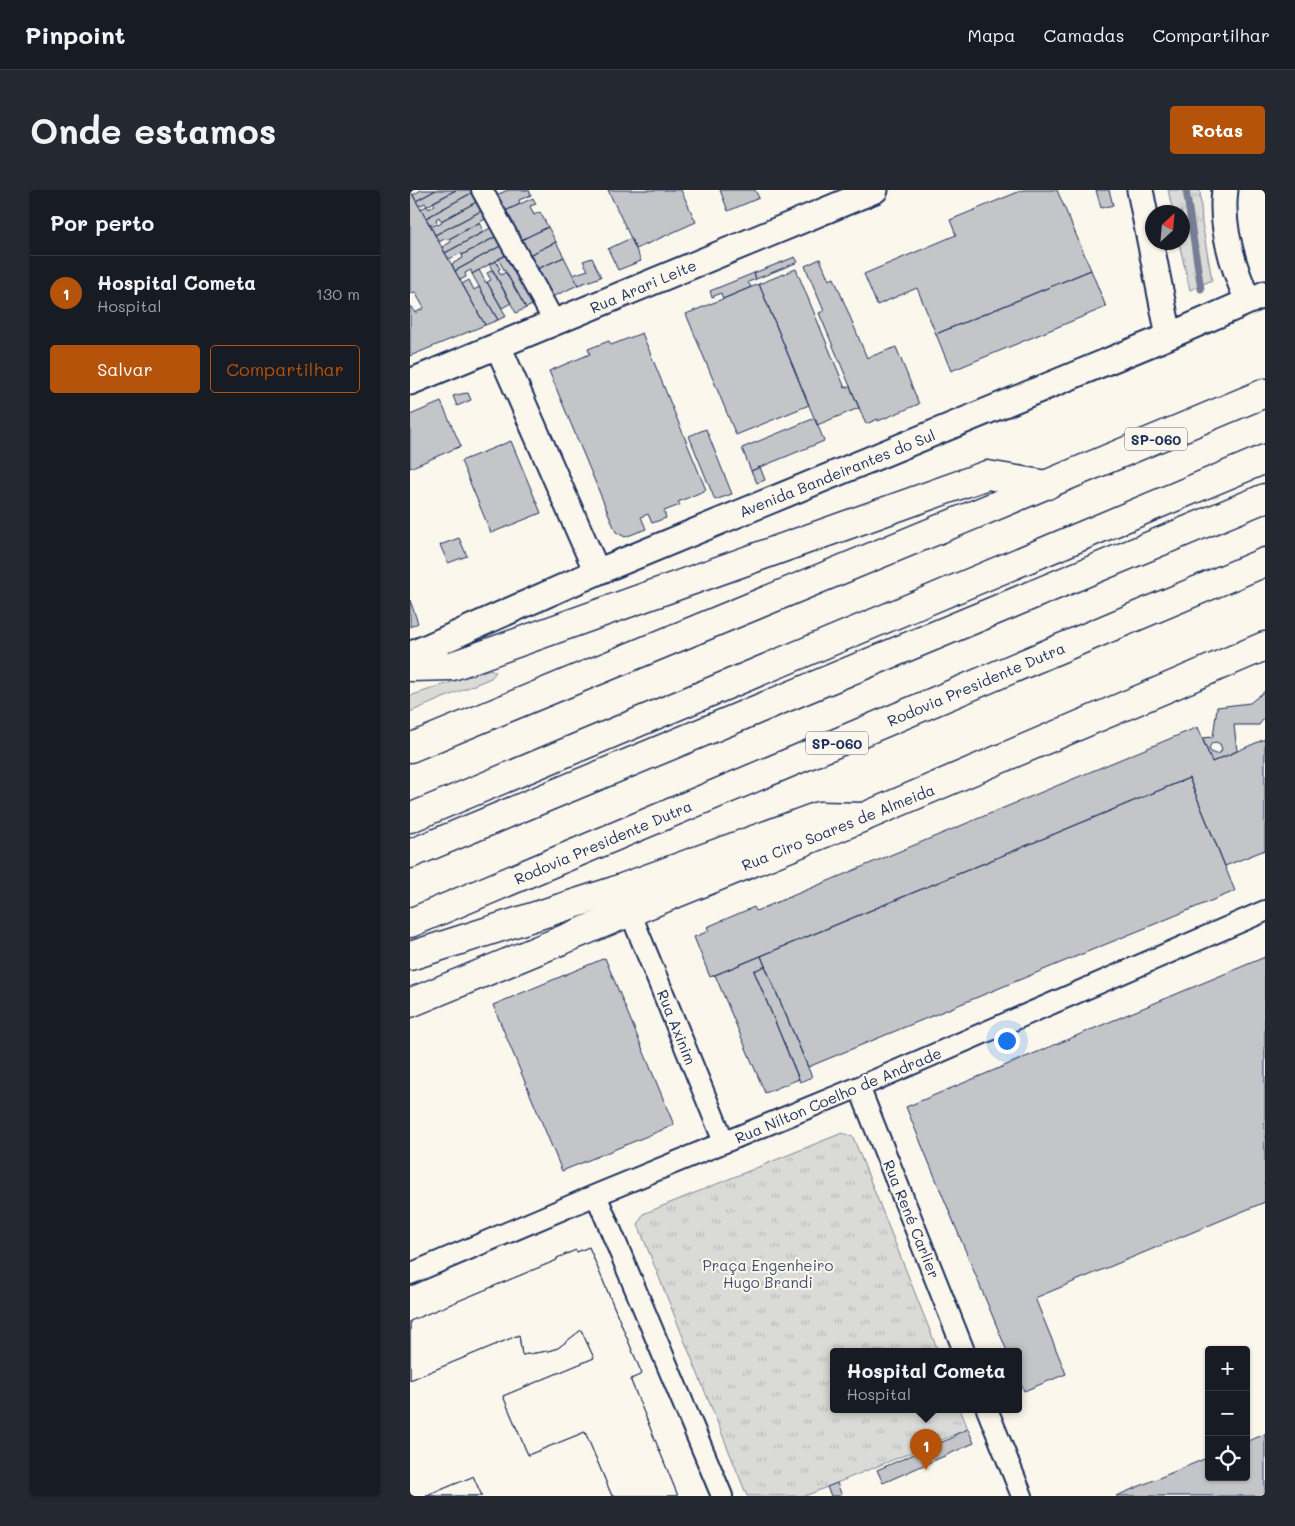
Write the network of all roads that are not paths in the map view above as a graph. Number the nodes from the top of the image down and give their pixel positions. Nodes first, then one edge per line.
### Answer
1 (482, 190) edge
2 (874, 190) edge
3 (1140, 190) edge
4 (1225, 190) edge
5 (1256, 297) edge
6 (555, 323) junction
7 (1169, 336) junction
8 (498, 346) junction
9 (410, 382) edge
10 (1265, 393) edge
11 (1265, 459) edge
12 (1047, 485) junction
13 (1265, 498) edge
14 (1265, 562) edge
15 (597, 572) junction
16 (1265, 646) edge
17 (410, 656) edge
18 (410, 667) edge
19 (410, 748) edge
20 (864, 817) junction
21 (410, 818) edge
22 (410, 854) edge
23 (1265, 911) edge
24 (630, 912) junction
25 (410, 923) edge
26 (410, 956) edge
27 (410, 1003) edge
28 (859, 1087) junction
29 (724, 1142) junction
30 (596, 1195) junction
31 (410, 1274) edge
32 (963, 1348) edge
33 (989, 1413) edge
34 (722, 1496) edge
35 (1022, 1496) edge

1 - 6 street
2 - 6 street, Rua Arari Leite
3 - 7 street
4 - 5 street
5 - 7 street, Avenida Bandeirantes do Sul
6 - 8 street, Rua Arari Leite
7 - 15 street, Avenida Bandeirantes do Sul
8 - 9 street, Rua Arari Leite
8 - 15 street
10 - 12 main road, SP-060
11 - 21 main road
12 - 18 main road
12 - 19 main road, SP-060
13 - 22 main road
14 - 25 main road, Rodovia Presidente Dutra / SP-060
15 - 17 street, Avenida Bandeirantes do Sul
16 - 20 main road, Rua Ciro Soares de Almeida
20 - 24 main road, Rua Ciro Soares de Almeida
20 - 26 main road
23 - 28 street, Rua Nílton Coelho de Andrade
24 - 27 main road, Rua Ciro Soares de Almeida
24 - 29 street, Rua Axinim
28 - 29 street, Rua Nílton Coelho de Andrade
28 - 32 street, Rua René Carlier
29 - 30 street, Rua Nílton Coelho de Andrade
30 - 31 street, Rua Nílton Coelho de Andrade
30 - 34 street
33 - 35 street

